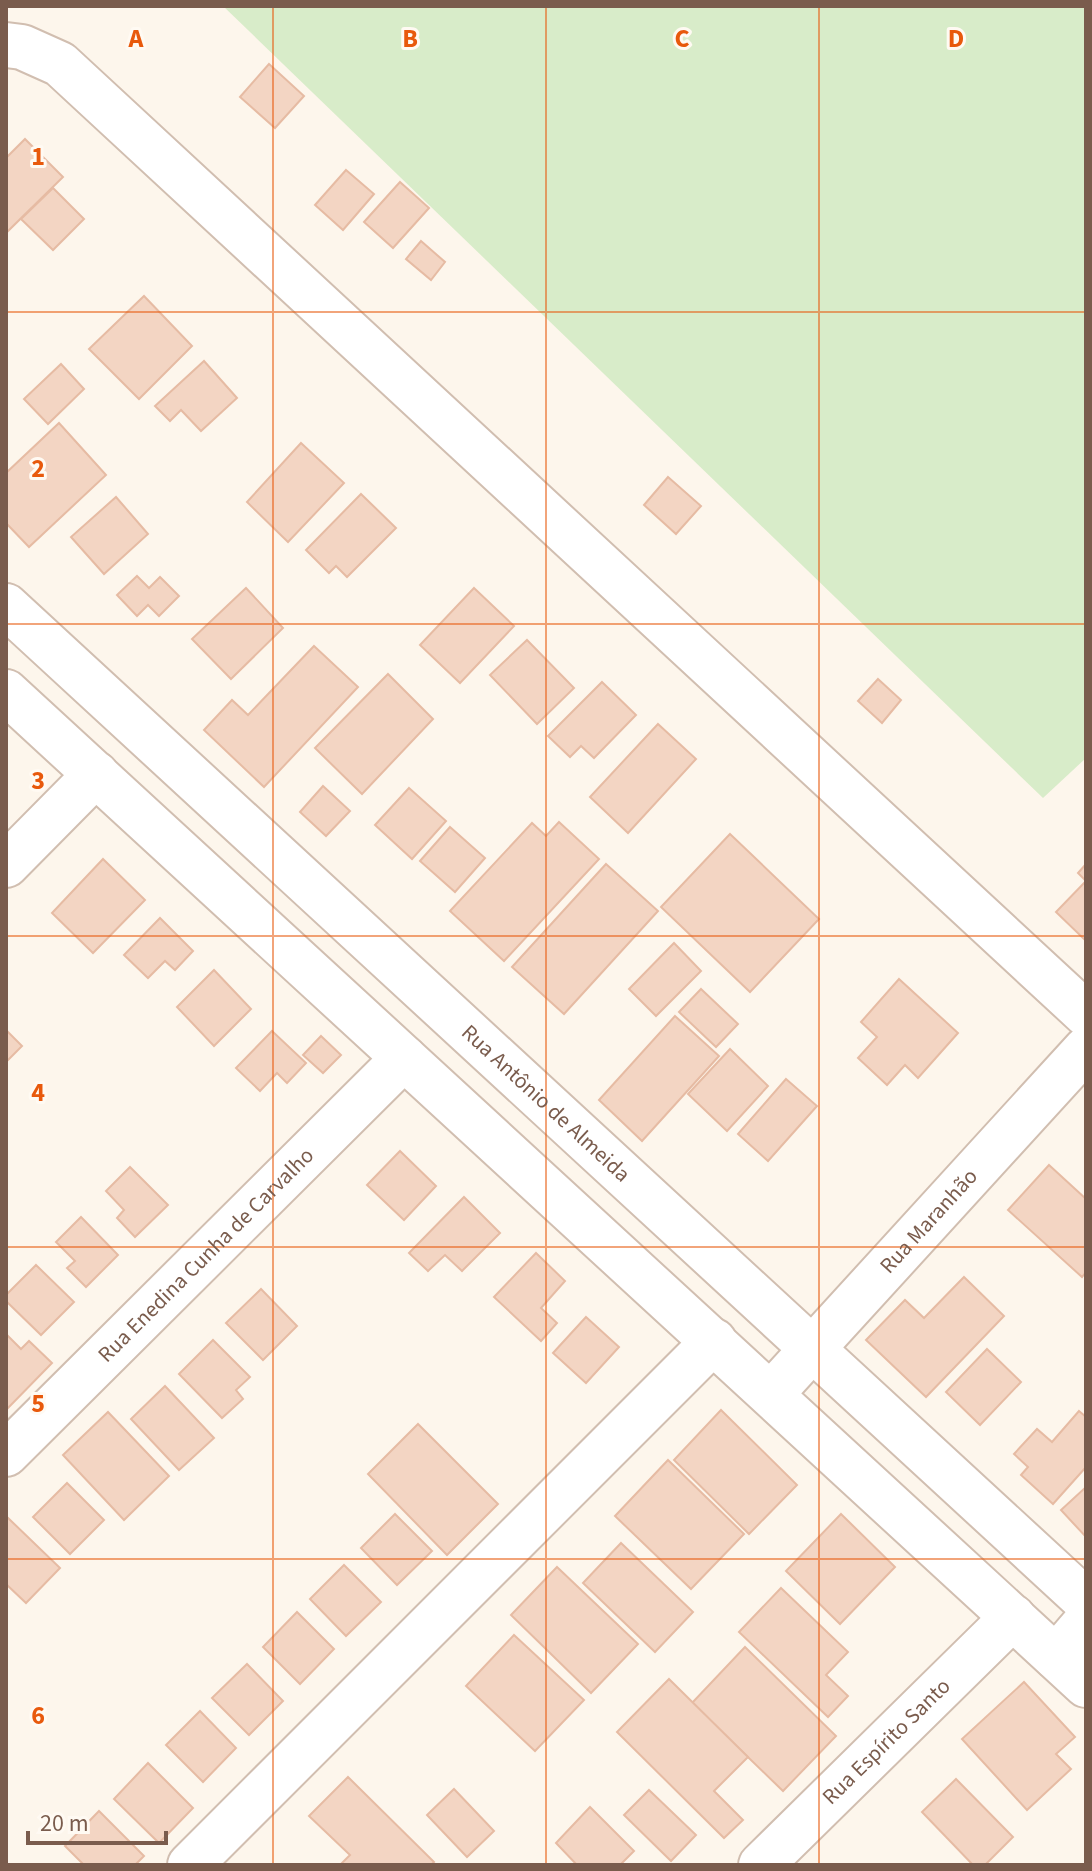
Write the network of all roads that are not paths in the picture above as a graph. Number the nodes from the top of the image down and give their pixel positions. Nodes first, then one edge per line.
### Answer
1 (6, 45) edge
2 (6, 606) edge
3 (6, 692) edge
4 (96, 774) junction
5 (6, 865) edge
6 (1086, 1014) edge
7 (1086, 1049) edge
8 (404, 1058) junction
9 (714, 1341) junction
10 (813, 1348) junction
11 (771, 1394) junction
12 (6, 1454) edge
13 (1086, 1601) edge
14 (1013, 1617) junction
15 (1086, 1622) edge
16 (1071, 1671) edge
17 (190, 1865) edge
18 (761, 1865) edge

1 - 6 street
2 - 10 street, Rua Antônio de Almeida
3 - 4 street
4 - 5 street
4 - 8 street
7 - 10 street, Rua Maranhão
8 - 9 street
8 - 12 street, Rua Enedina Cunha de Carvalho
9 - 11 street
9 - 17 street
10 - 11 street, Rua Maranhão
10 - 13 street, Rua Antônio de Almeida
11 - 14 street
14 - 16 street
14 - 18 street, Rua Espírito Santo
15 - 16 street

